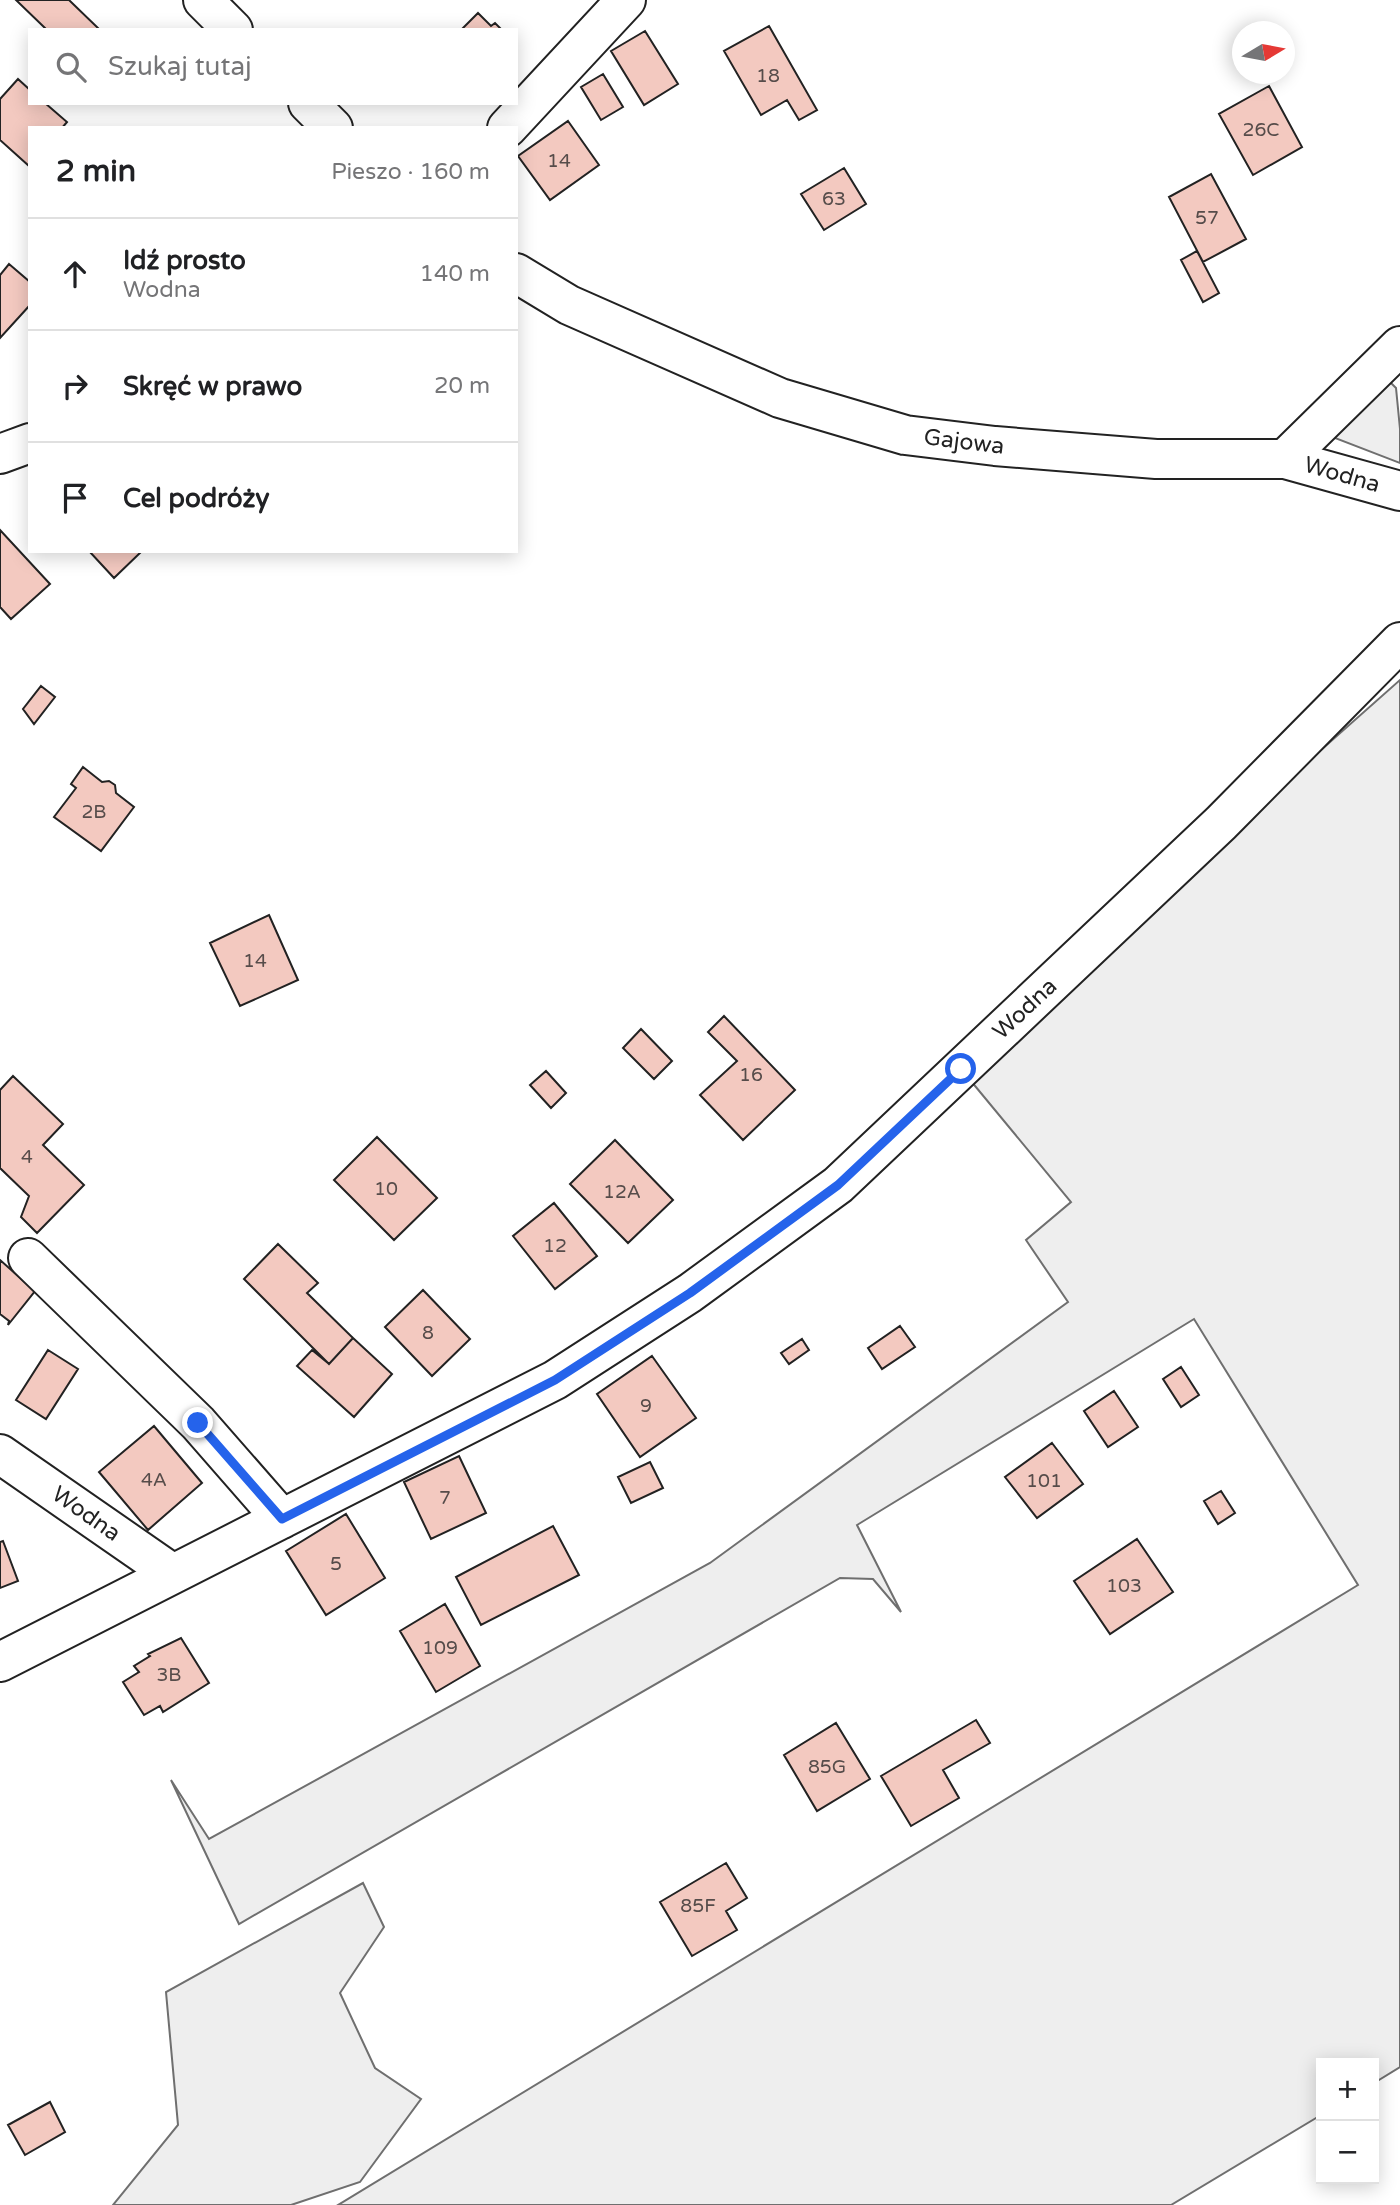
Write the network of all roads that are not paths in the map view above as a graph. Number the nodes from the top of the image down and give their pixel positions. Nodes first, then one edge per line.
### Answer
1 (203, 0) edge
2 (626, 0) edge
3 (231, 28) edge
4 (310, 105) edge
5 (331, 126) edge
6 (509, 126) edge
7 (518, 274) edge
8 (1400, 346) edge
9 (28, 444) edge
10 (0, 454) edge
11 (1285, 458) junction
12 (1400, 491) edge
13 (1400, 642) edge
14 (28, 1258) dead end
15 (0, 1454) edge
16 (282, 1519) junction
17 (173, 1574) junction
18 (0, 1662) edge

1 - 3 street
2 - 6 street
4 - 5 street
7 - 11 street, Gajowa
8 - 11 street
9 - 10 street
11 - 12 street, Wodna
13 - 16 street, Wodna
14 - 16 street
15 - 17 street, Wodna
16 - 17 street, Wodna
17 - 18 street, Wodna

